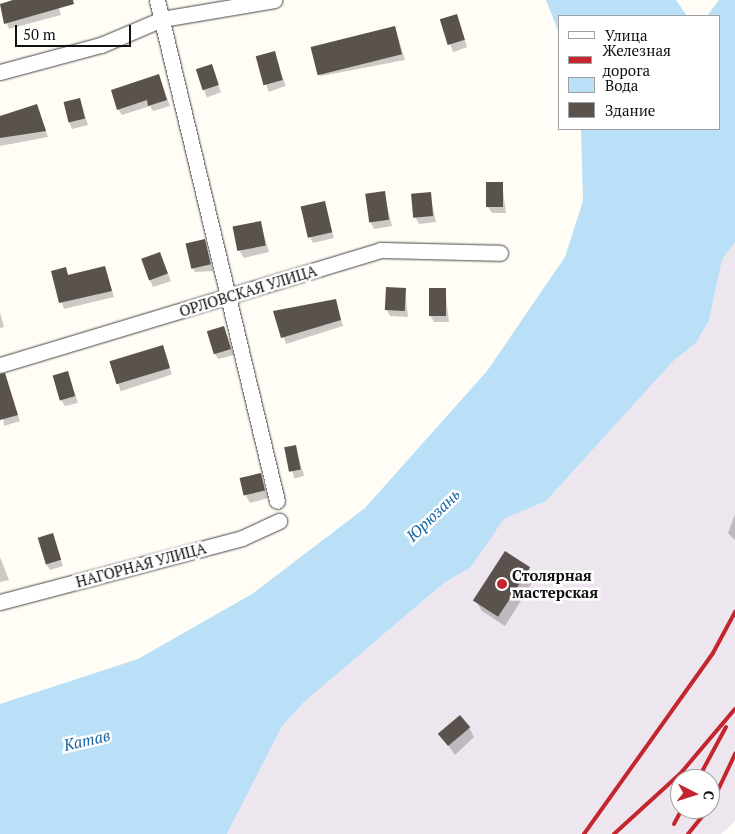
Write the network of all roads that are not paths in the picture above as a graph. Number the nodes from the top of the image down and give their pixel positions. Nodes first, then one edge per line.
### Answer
1 (157, 0) edge
2 (274, 0) edge
3 (162, 19) junction
4 (0, 72) edge
5 (500, 252) dead end
6 (230, 298) junction
7 (0, 365) edge
8 (277, 501) dead end
9 (279, 521) dead end
10 (0, 602) edge

1 - 3 street
2 - 3 street
3 - 4 street
3 - 6 street
5 - 6 street, ОРЛОВСКАЯ УЛИЦА
6 - 7 street, ОРЛОВСКАЯ УЛИЦА
6 - 8 street
9 - 10 street, НАГОРНАЯ УЛИЦА

